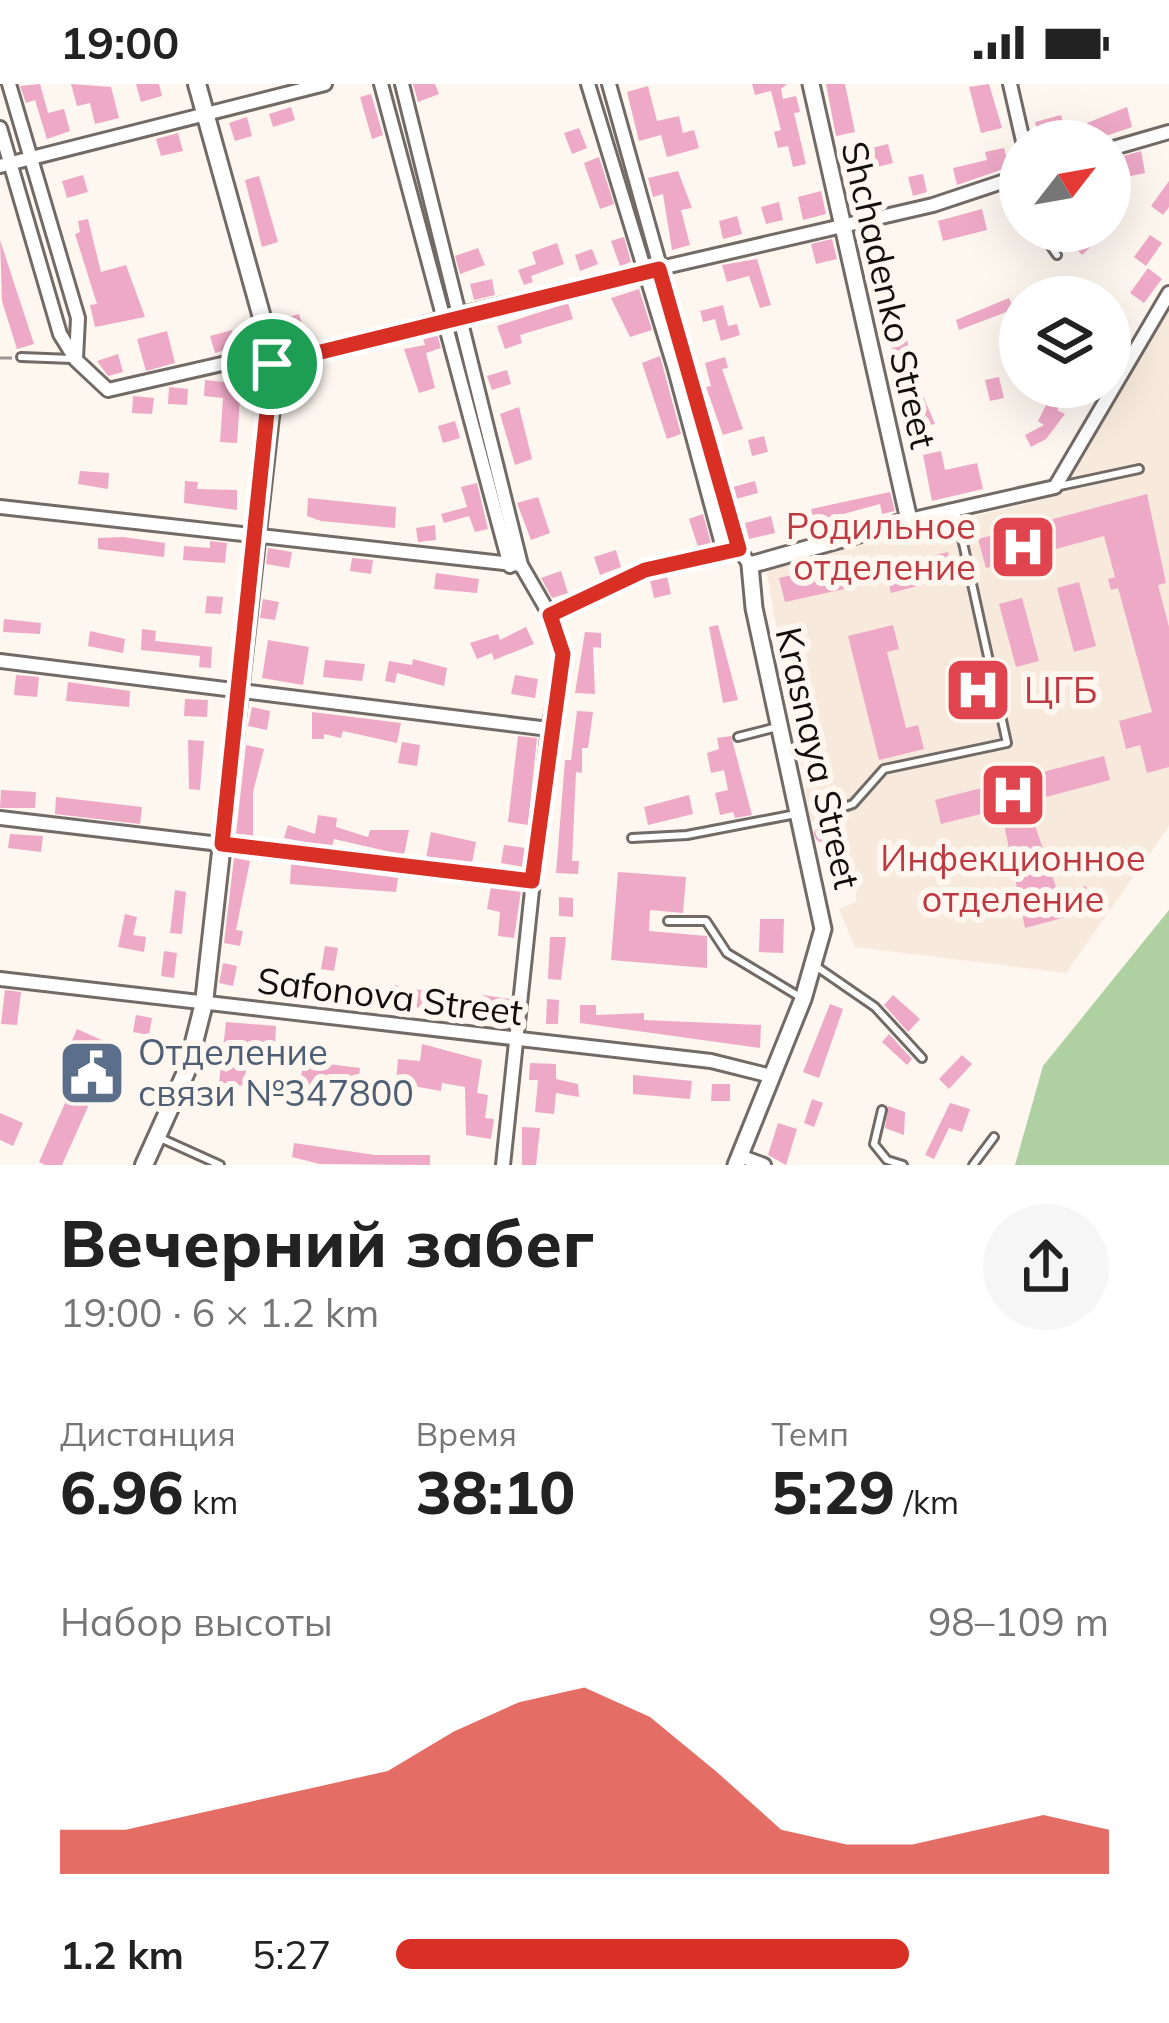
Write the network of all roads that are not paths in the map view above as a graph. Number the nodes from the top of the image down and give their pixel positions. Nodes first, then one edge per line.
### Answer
1 (9, 84) edge
2 (197, 84) edge
3 (325, 84) edge
4 (381, 84) edge
5 (402, 84) edge
6 (588, 84) edge
7 (609, 84) edge
8 (811, 84) edge
9 (1010, 84) edge
10 (205, 112) junction
11 (1018, 120) edge
12 (0, 128) edge
13 (1169, 132) edge
14 (1131, 143) edge
15 (32, 158) junction
16 (5, 165) edge
17 (999, 183) edge
18 (844, 225) junction
19 (1055, 252) edge
20 (1057, 255) dead end
21 (659, 269) junction
22 (643, 273) junction
23 (1169, 293) edge
24 (450, 317) junction
25 (21, 358) road end
26 (271, 359) junction
27 (76, 360) junction
28 (1139, 469) dead end
29 (1055, 487) junction
30 (0, 507) edge
31 (955, 509) junction
32 (909, 520) junction
33 (258, 534) junction
34 (739, 549) junction
35 (724, 552) junction
36 (751, 565) junction
37 (516, 566) junction
38 (550, 615) junction
39 (0, 661) edge
40 (242, 688) junction
41 (780, 726) junction
42 (549, 729) junction
43 (738, 737) dead end
44 (800, 814) junction
45 (823, 814) dead end
46 (0, 818) edge
47 (632, 838) dead end
48 (222, 844) junction
49 (532, 881) junction
50 (668, 921) dead end
51 (815, 965) junction
52 (0, 979) edge
53 (803, 999) junction
54 (204, 1003) junction
55 (518, 1042) junction
56 (922, 1058) dead end
57 (771, 1076) junction
58 (882, 1110) dead end
59 (157, 1137) junction
60 (994, 1137) dead end
61 (738, 1161) edge
62 (886, 1162) edge
63 (144, 1165) edge
64 (220, 1165) edge
65 (503, 1165) edge
66 (764, 1165) edge
67 (903, 1165) edge
68 (973, 1165) edge

1 - 15 street
2 - 10 main road
3 - 10 street
4 - 24 street
5 - 24 street
6 - 22 street
7 - 21 street
8 - 18 street, Shchadenko Street
9 - 11 street
10 - 15 street
10 - 26 main road
12 - 16 street
13 - 14 street
15 - 16 street
15 - 27 street
16 - 27 street
17 - 18 street
18 - 21 street
18 - 32 street, Shchadenko Street
19 - 20 lane
21 - 22 street
21 - 34 street
22 - 24 street
22 - 35 street
23 - 29 street
24 - 26 street
24 - 37 street
25 - 27 lane
26 - 27 street
26 - 33 main road
28 - 29 lane
29 - 31 street
30 - 33 street
31 - 32 street
31 - 45 lane
32 - 36 street
33 - 37 street
33 - 40 main road
34 - 35 street
34 - 36 street
35 - 38 street
36 - 41 street, Krasnaya Street
37 - 38 street
38 - 42 street
39 - 40 street
40 - 42 street
40 - 48 main road
41 - 43 lane
41 - 44 street, Krasnaya Street
42 - 49 street
44 - 47 lane
44 - 51 street, Krasnaya Street
46 - 48 street
48 - 49 street
48 - 54 main road
49 - 55 street
50 - 53 lane
51 - 53 street, Krasnaya Street
51 - 56 lane
52 - 54 street, Safonova Street
53 - 57 street, Krasnaya Street
54 - 55 street, Safonova Street
54 - 59 main road
55 - 57 street, Safonova Street
55 - 65 street
57 - 61 street, Krasnaya Street
58 - 62 lane
59 - 63 main road
59 - 64 lane
60 - 68 lane
61 - 66 street
62 - 67 lane

